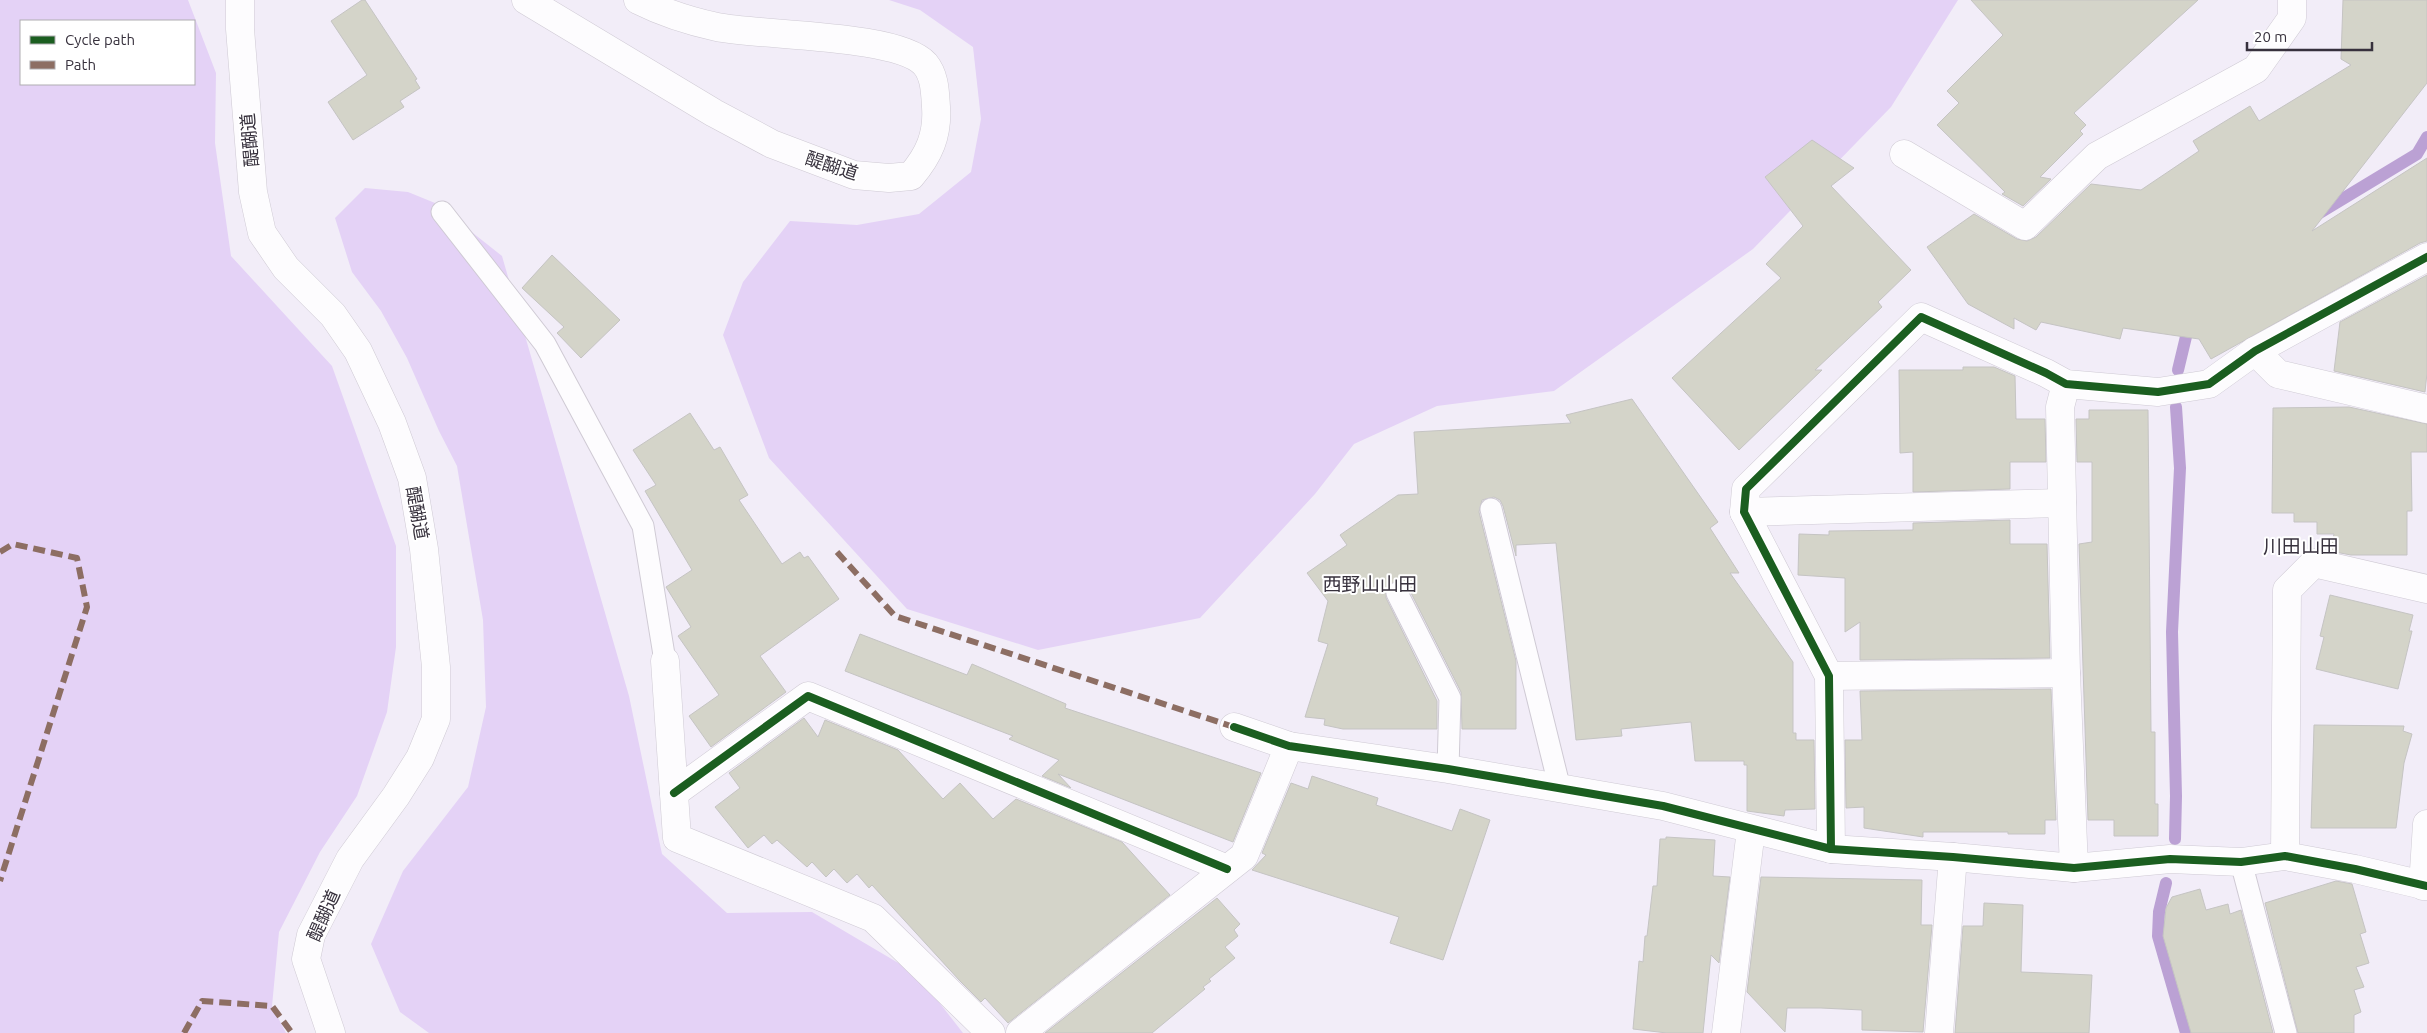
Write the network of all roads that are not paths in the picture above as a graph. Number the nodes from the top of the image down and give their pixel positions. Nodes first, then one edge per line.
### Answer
1 (240, 0) edge
2 (526, 0) edge
3 (638, 0) edge
4 (2292, 0) edge
5 (1904, 154) dead end
6 (442, 212) dead end
7 (2427, 257) edge
8 (2255, 351) junction
9 (2066, 384) junction
10 (2427, 408) edge
11 (2062, 503) junction
12 (1491, 509) dead end
13 (1744, 512) junction
14 (2427, 589) edge
15 (1397, 593) dead end
16 (665, 661) joint
17 (2066, 673) junction
18 (1829, 676) junction
19 (1234, 727) dead end
20 (1289, 746) junction
21 (1448, 769) junction
22 (1560, 789) junction
23 (674, 793) junction
24 (2427, 824) edge
25 (1751, 830) junction
26 (1831, 849) junction
27 (1953, 856) junction
28 (2285, 856) junction
29 (2241, 862) junction
30 (2074, 868) junction
31 (1227, 869) junction
32 (2425, 886) edge
33 (331, 1033) edge
34 (991, 1033) edge
35 (1020, 1033) edge
36 (1726, 1033) edge
37 (1730, 1033) edge
38 (1939, 1033) edge
39 (2286, 1033) edge

1 - 33 street, 醍醐道
2 - 3 street, 醍醐道
4 - 5 street
6 - 16 lane
7 - 8 street
8 - 9 street
8 - 10 street
9 - 11 street
9 - 13 street
11 - 13 street
11 - 17 street
12 - 22 lane
13 - 18 street
14 - 28 street
15 - 21 lane
16 - 23 street
17 - 18 street
17 - 30 street
18 - 26 street
19 - 20 street
20 - 21 street
20 - 31 street
21 - 22 street
22 - 25 street
23 - 31 street
23 - 34 street
24 - 32 street
25 - 26 street
25 - 36 street
26 - 27 street
27 - 30 street
27 - 38 street
28 - 29 street
28 - 32 street
29 - 30 street
29 - 39 lane
31 - 35 street
36 - 37 street

